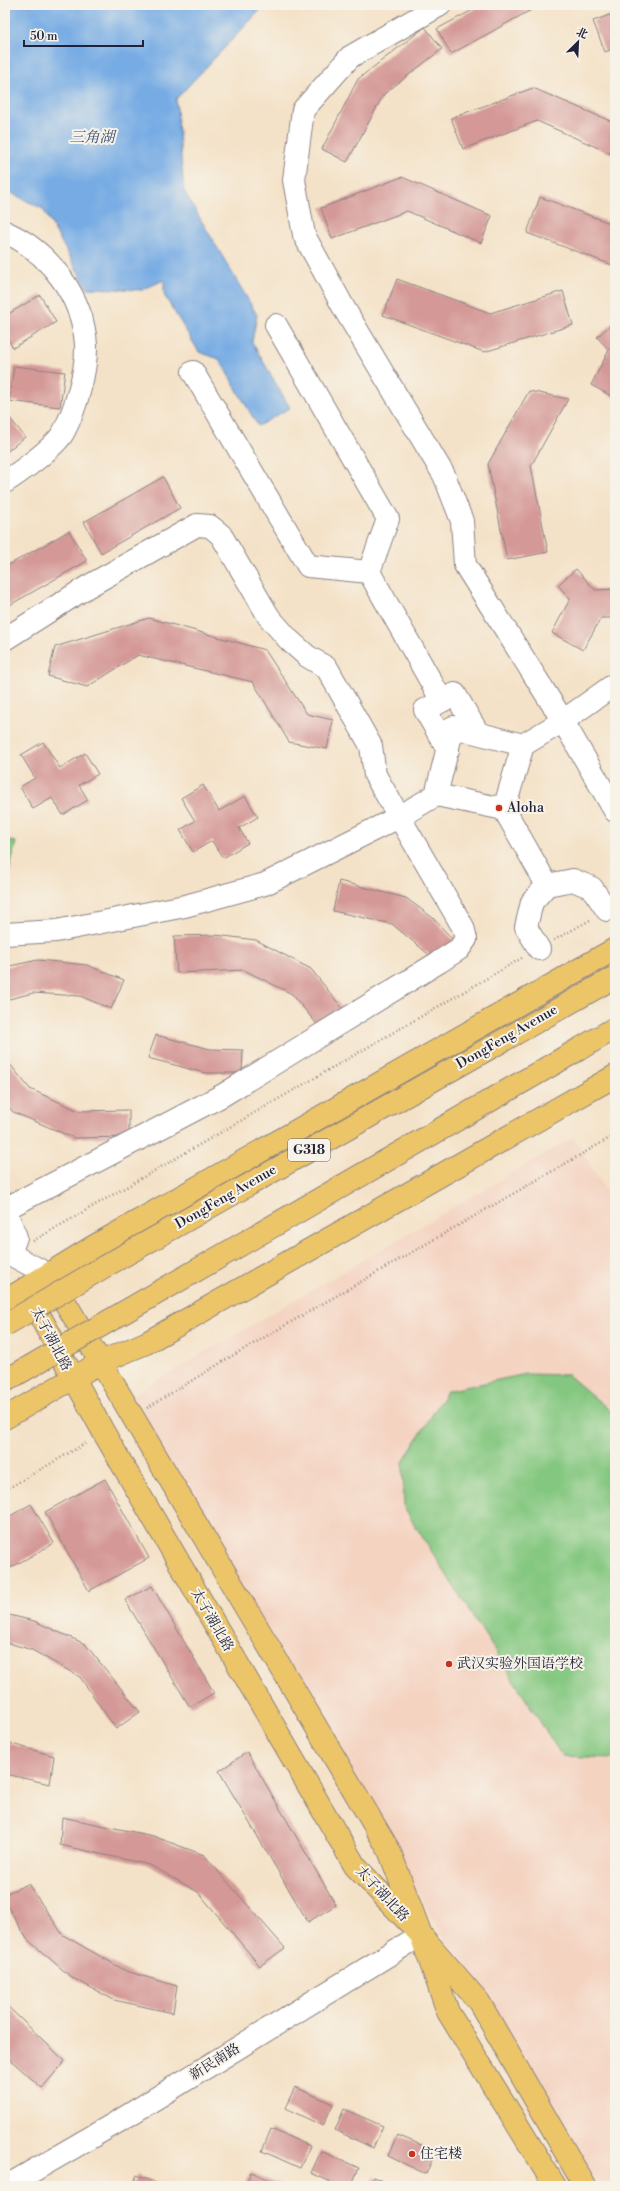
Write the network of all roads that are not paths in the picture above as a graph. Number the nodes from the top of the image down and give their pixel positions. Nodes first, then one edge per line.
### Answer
1 (440, 5) edge
2 (5, 232) edge
3 (276, 326) dead end
4 (193, 372) dead end
5 (5, 482) edge
6 (369, 572) junction
7 (5, 639) edge
8 (615, 684) edge
9 (442, 701) junction
10 (563, 721) junction
11 (478, 732) junction
12 (523, 746) junction
13 (448, 750) junction
14 (436, 795) junction
15 (504, 809) junction
16 (615, 812) edge
17 (399, 817) junction
18 (547, 884) junction
19 (607, 910) road end
20 (5, 934) edge
21 (539, 949) road end
22 (615, 949) edge
23 (615, 977) edge
24 (615, 1028) edge
25 (615, 1031) edge
26 (581, 1048) junction
27 (615, 1076) edge
28 (5, 1210) edge
29 (49, 1275) junction
30 (24, 1289) junction
31 (5, 1301) edge
32 (5, 1325) edge
33 (101, 1362) junction
34 (72, 1378) junction
35 (5, 1381) edge
36 (5, 1418) edge
37 (421, 1935) junction
38 (7, 2186) edge
39 (555, 2186) edge
40 (585, 2186) edge

1 - 10 street
2 - 5 street
3 - 6 street
4 - 6 street
6 - 9 street
7 - 17 street
8 - 10 street
9 - 11 street
9 - 13 street
10 - 12 street
10 - 16 street
11 - 12 street
11 - 13 street
12 - 15 street
13 - 14 street
14 - 15 street
14 - 17 street
15 - 18 street
17 - 20 street
17 - 28 street
18 - 19 street
18 - 21 street
22 - 29 main road
23 - 32 main road, DongFeng Avenue / G318, bridge
24 - 26 main road
25 - 26 main road
26 - 35 main road, bridge
27 - 33 main road
28 - 29 street
29 - 30 main road
29 - 33 main road, 太子湖北路
30 - 31 main road
30 - 34 main road, 太子湖北路
33 - 34 main road
33 - 37 main road, 太子湖北路
34 - 36 main road
34 - 37 main road, 太子湖北路
37 - 38 street, 新民南路
37 - 39 main road, 太子湖北路
37 - 40 main road, 太子湖北路

